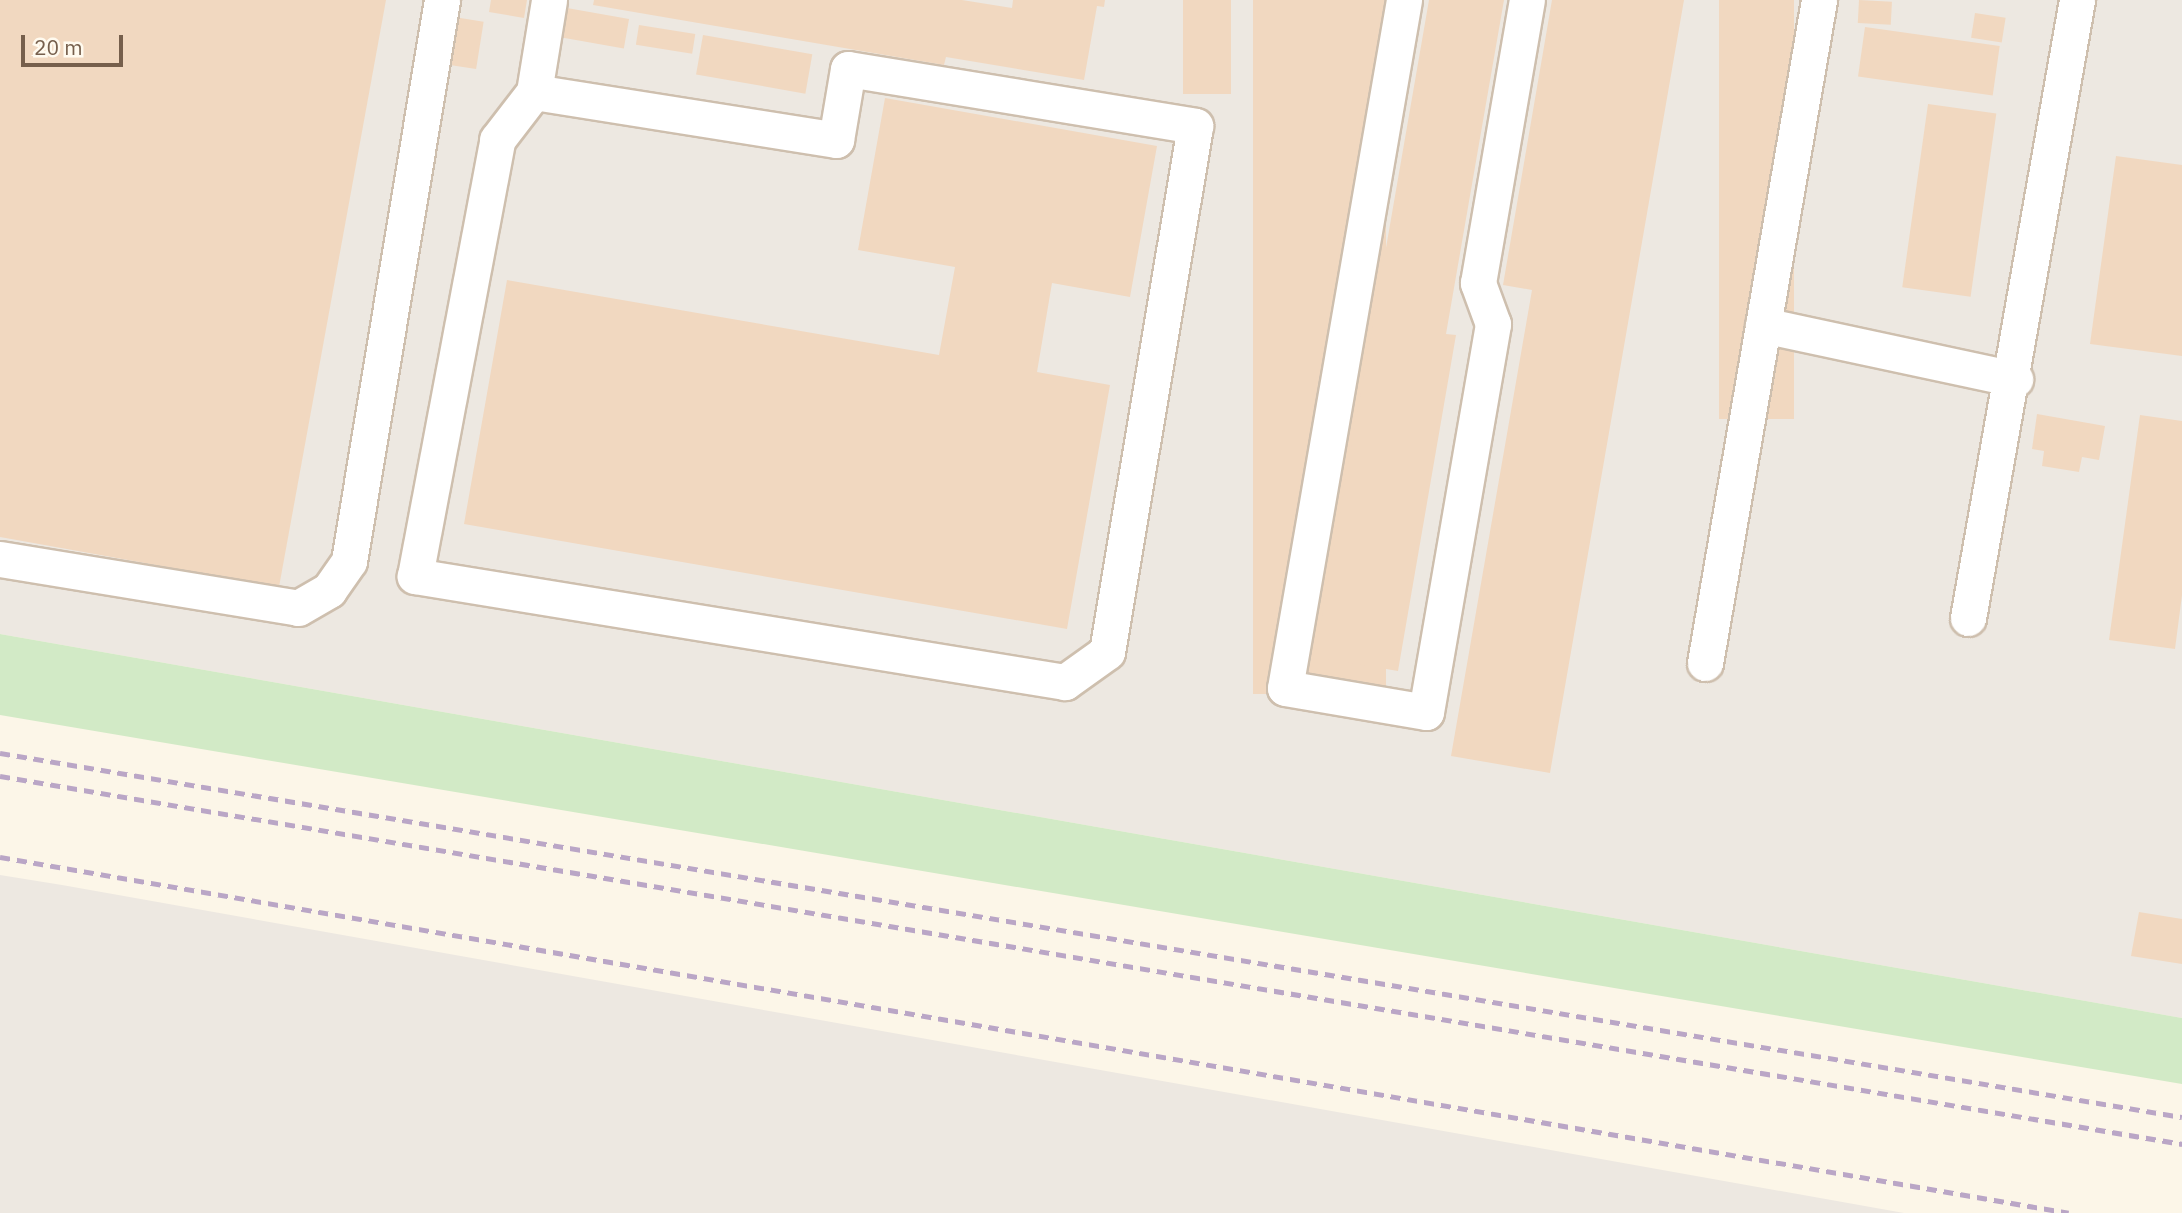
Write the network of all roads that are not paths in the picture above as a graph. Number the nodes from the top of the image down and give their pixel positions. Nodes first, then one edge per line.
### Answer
1 (442, 0) edge
2 (549, 0) edge
3 (1404, 0) edge
4 (1527, 0) edge
5 (1819, 0) edge
6 (2077, 0) edge
7 (534, 92) junction
8 (1763, 325) junction
9 (2015, 379) junction
10 (0, 559) edge
11 (1968, 618) dead end
12 (1705, 663) dead end

1 - 10 lane
2 - 7 lane
3 - 4 lane
5 - 8 lane
6 - 9 lane
7 - 7 lane
8 - 9 lane
8 - 12 lane
9 - 11 lane

